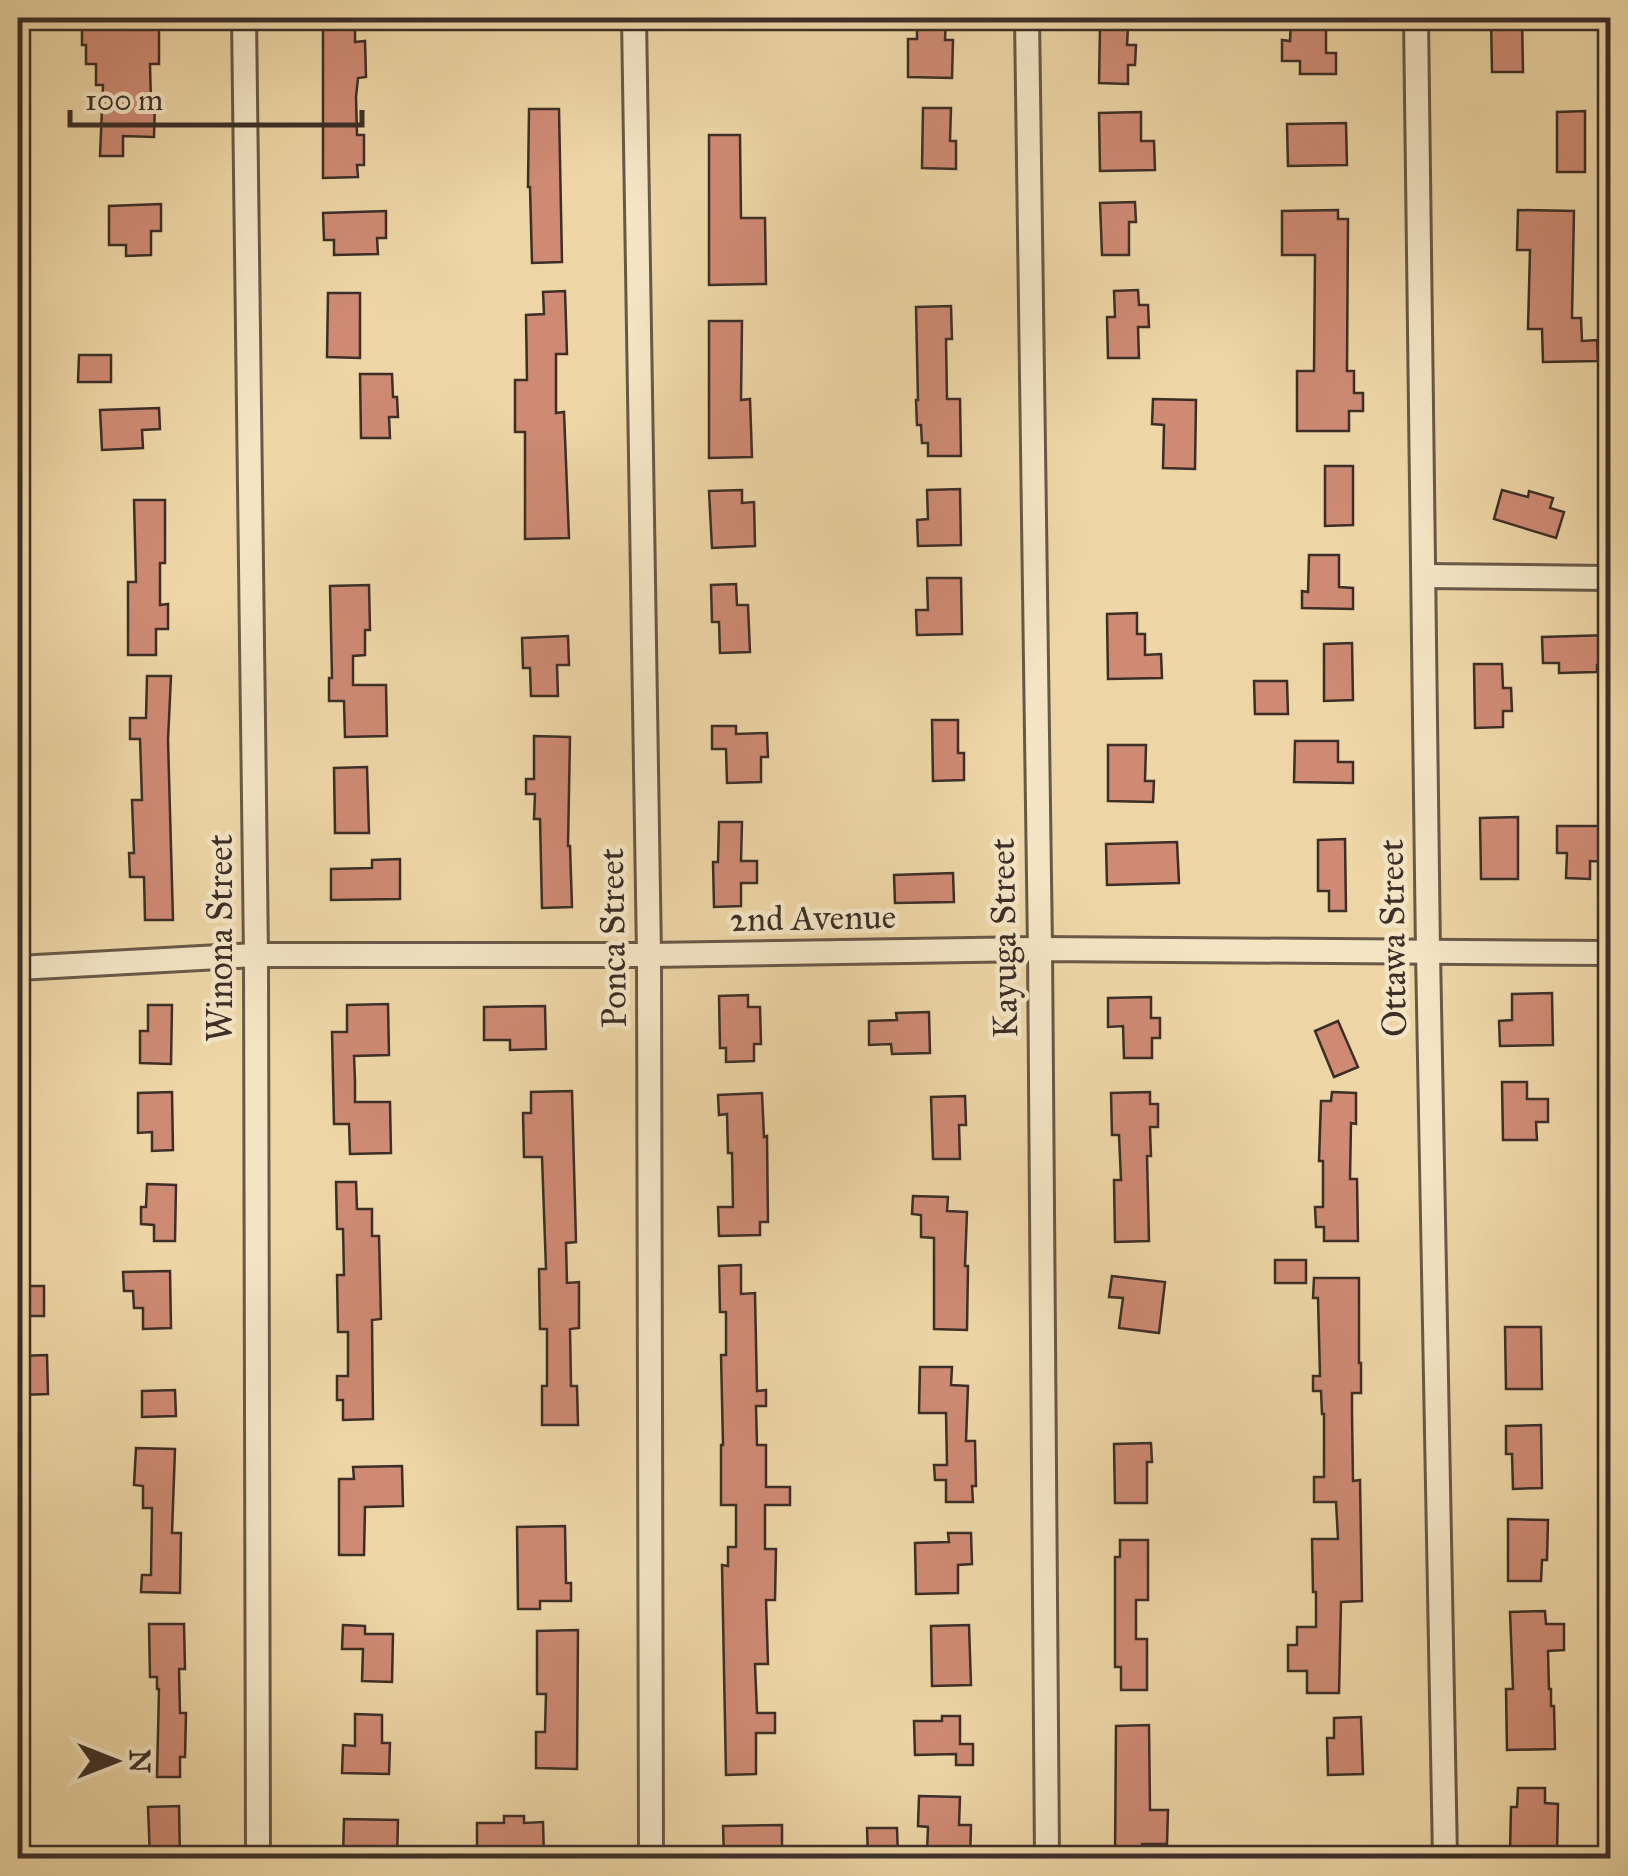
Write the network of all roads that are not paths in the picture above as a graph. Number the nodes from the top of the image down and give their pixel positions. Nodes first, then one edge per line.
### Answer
1 (244, 18) edge
2 (634, 18) edge
3 (1027, 18) edge
4 (1416, 18) edge
5 (1424, 576) junction
6 (1610, 578) edge
7 (1040, 950) junction
8 (1428, 952) junction
9 (1610, 953) edge
10 (649, 955) junction
11 (256, 956) junction
12 (18, 968) edge
13 (258, 1858) edge
14 (651, 1858) edge
15 (1047, 1858) edge
16 (1444, 1858) edge

1 - 11 street, Winona Street
2 - 10 street, Ponca Street
3 - 7 street, Kayuga Street
4 - 5 street, Ottawa Street
5 - 6 street
5 - 8 street, Ottawa Street
7 - 8 street, 2nd Avenue
7 - 10 street, 2nd Avenue
7 - 15 street, Kayuga Street
8 - 9 street, 2nd Avenue
8 - 16 street, Ottawa Street
10 - 11 street, 2nd Avenue
10 - 14 street, Ponca Street
11 - 12 street, 2nd Avenue
11 - 13 street, Winona Street

